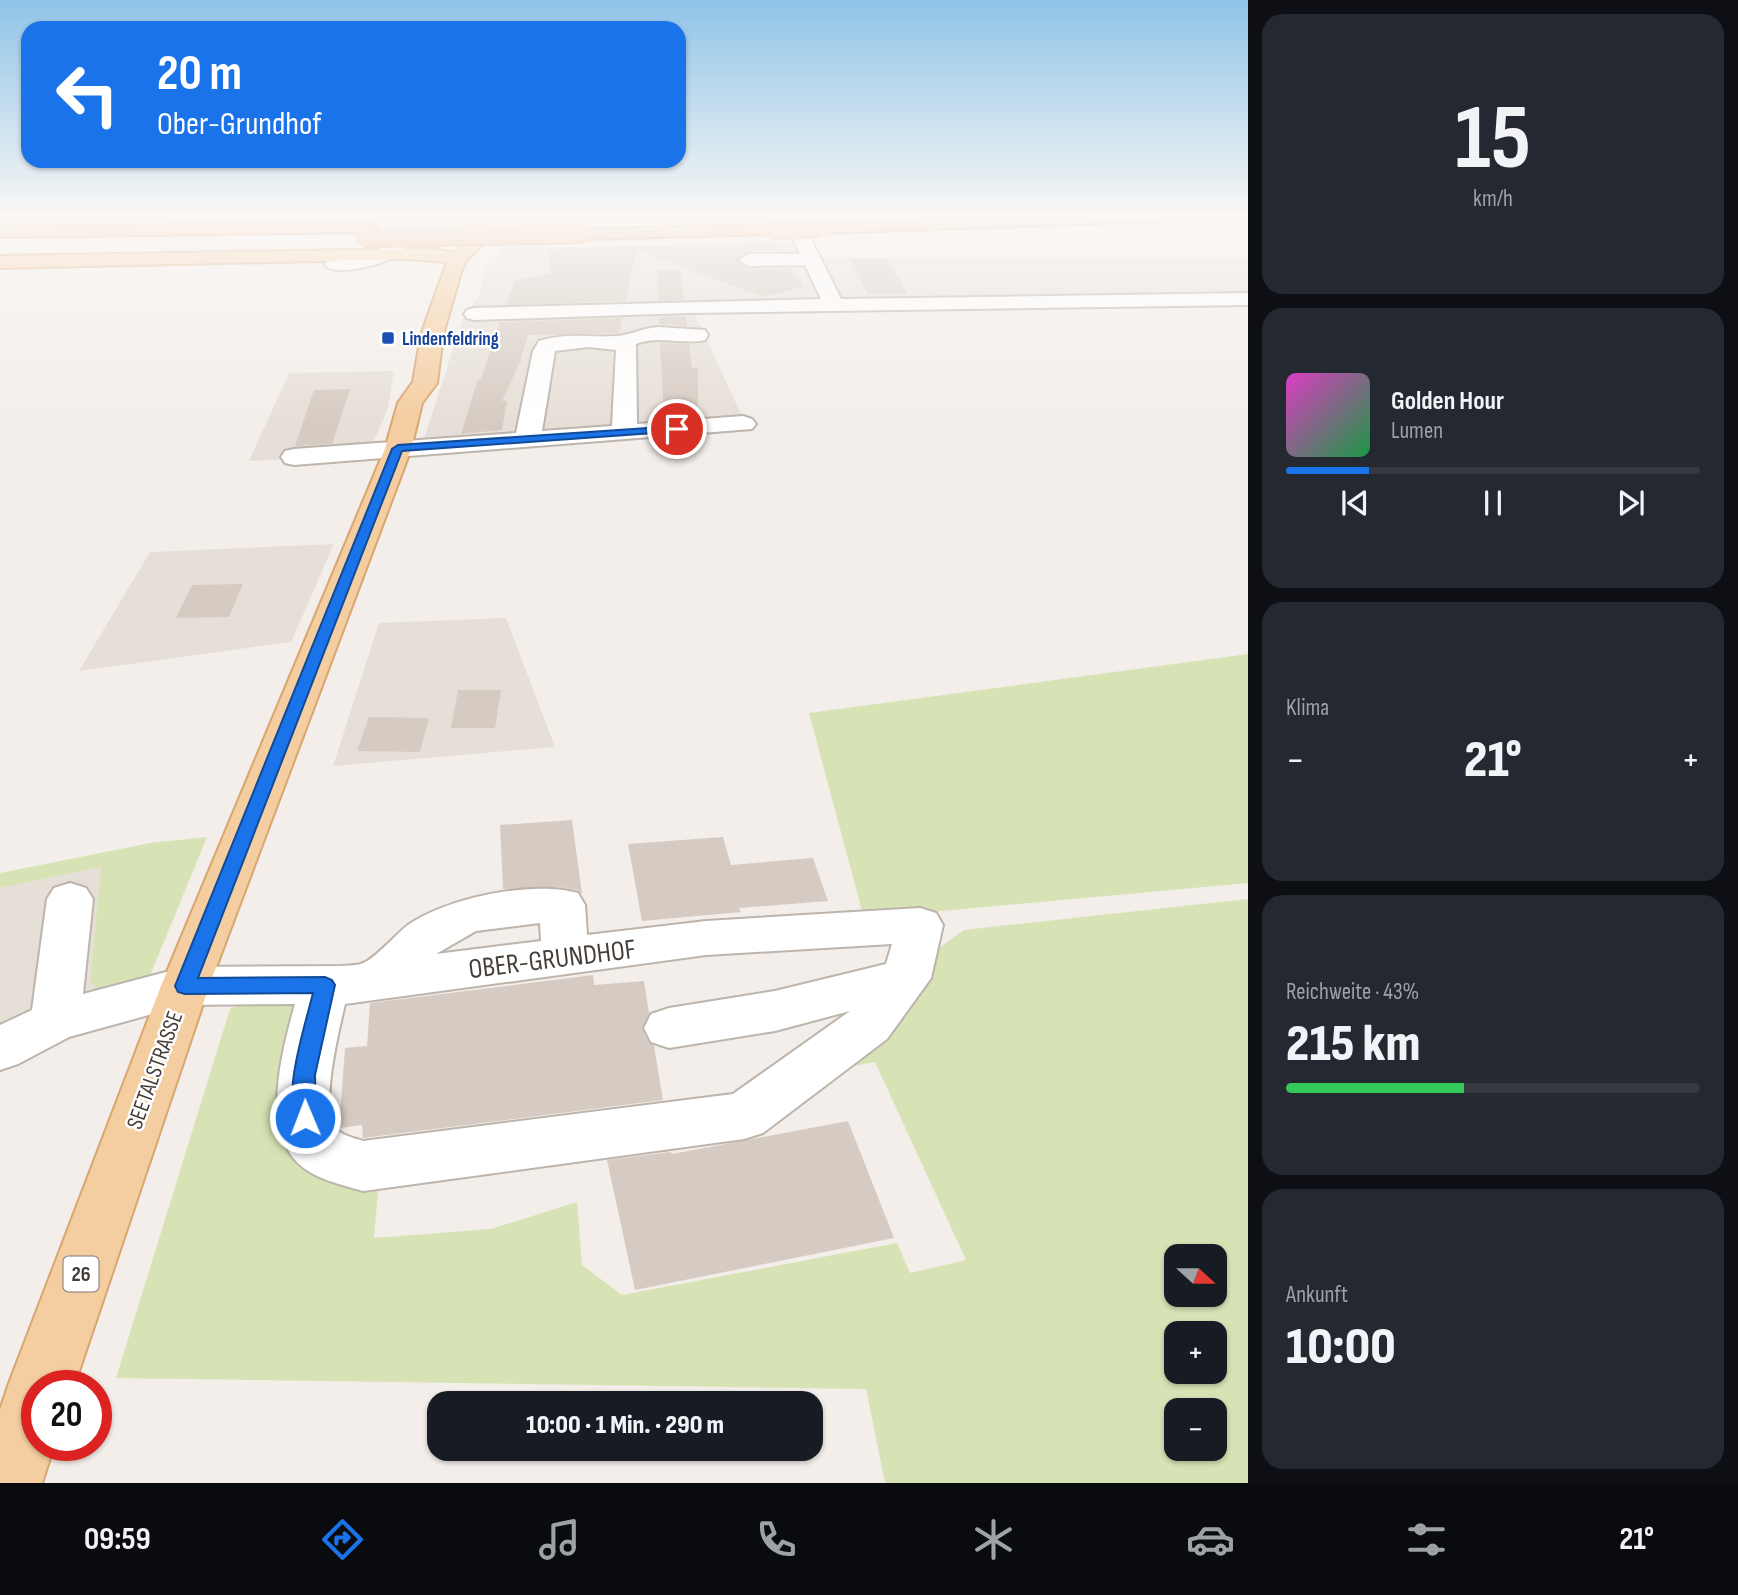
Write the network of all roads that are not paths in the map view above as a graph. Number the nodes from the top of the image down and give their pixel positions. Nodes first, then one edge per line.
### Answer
1 (449, 284) edge
2 (825, 284) edge
3 (937, 284) dead end
4 (1154, 284) dead end
5 (595, 294) dead end
6 (1248, 299) edge
7 (1172, 300) junction
8 (948, 303) junction
9 (834, 305) junction
10 (620, 309) junction
11 (474, 314) dead end
12 (697, 335) dead end
13 (622, 343) junction
14 (405, 365) dead end
15 (410, 403) junction
16 (743, 424) dead end
17 (624, 433) junction
18 (527, 440) junction
19 (398, 449) junction
20 (294, 457) dead end
21 (71, 899) dead end
22 (907, 978) junction
23 (325, 985) junction
24 (185, 986) junction
25 (55, 1020) junction
26 (669, 1028) dead end
27 (0, 1049) edge
28 (47, 1370) edge
29 (21, 1444) edge
30 (7, 1483) edge

1 - 15 main road, SEETALSTRASSE / 26
2 - 9 street
3 - 8 street
4 - 7 street
5 - 10 street
6 - 7 street
7 - 8 street
8 - 9 street
9 - 10 street
10 - 11 street
12 - 13 street
13 - 17 street
13 - 18 street
14 - 15 main road, SEETALSTRASSE / 26
15 - 19 main road, SEETALSTRASSE / 26
16 - 17 street
17 - 18 street
18 - 19 street
19 - 20 street
19 - 24 main road, SEETALSTRASSE / 26
21 - 25 street
22 - 23 street, OBER-GRUNDHOF
22 - 23 street
22 - 26 street
23 - 24 street, OBER-GRUNDHOF
24 - 25 street, OBER-GRUNDHOF
24 - 28 main road, SEETALSTRASSE / 26
25 - 27 street, OBER-GRUNDHOF
29 - 30 main road

